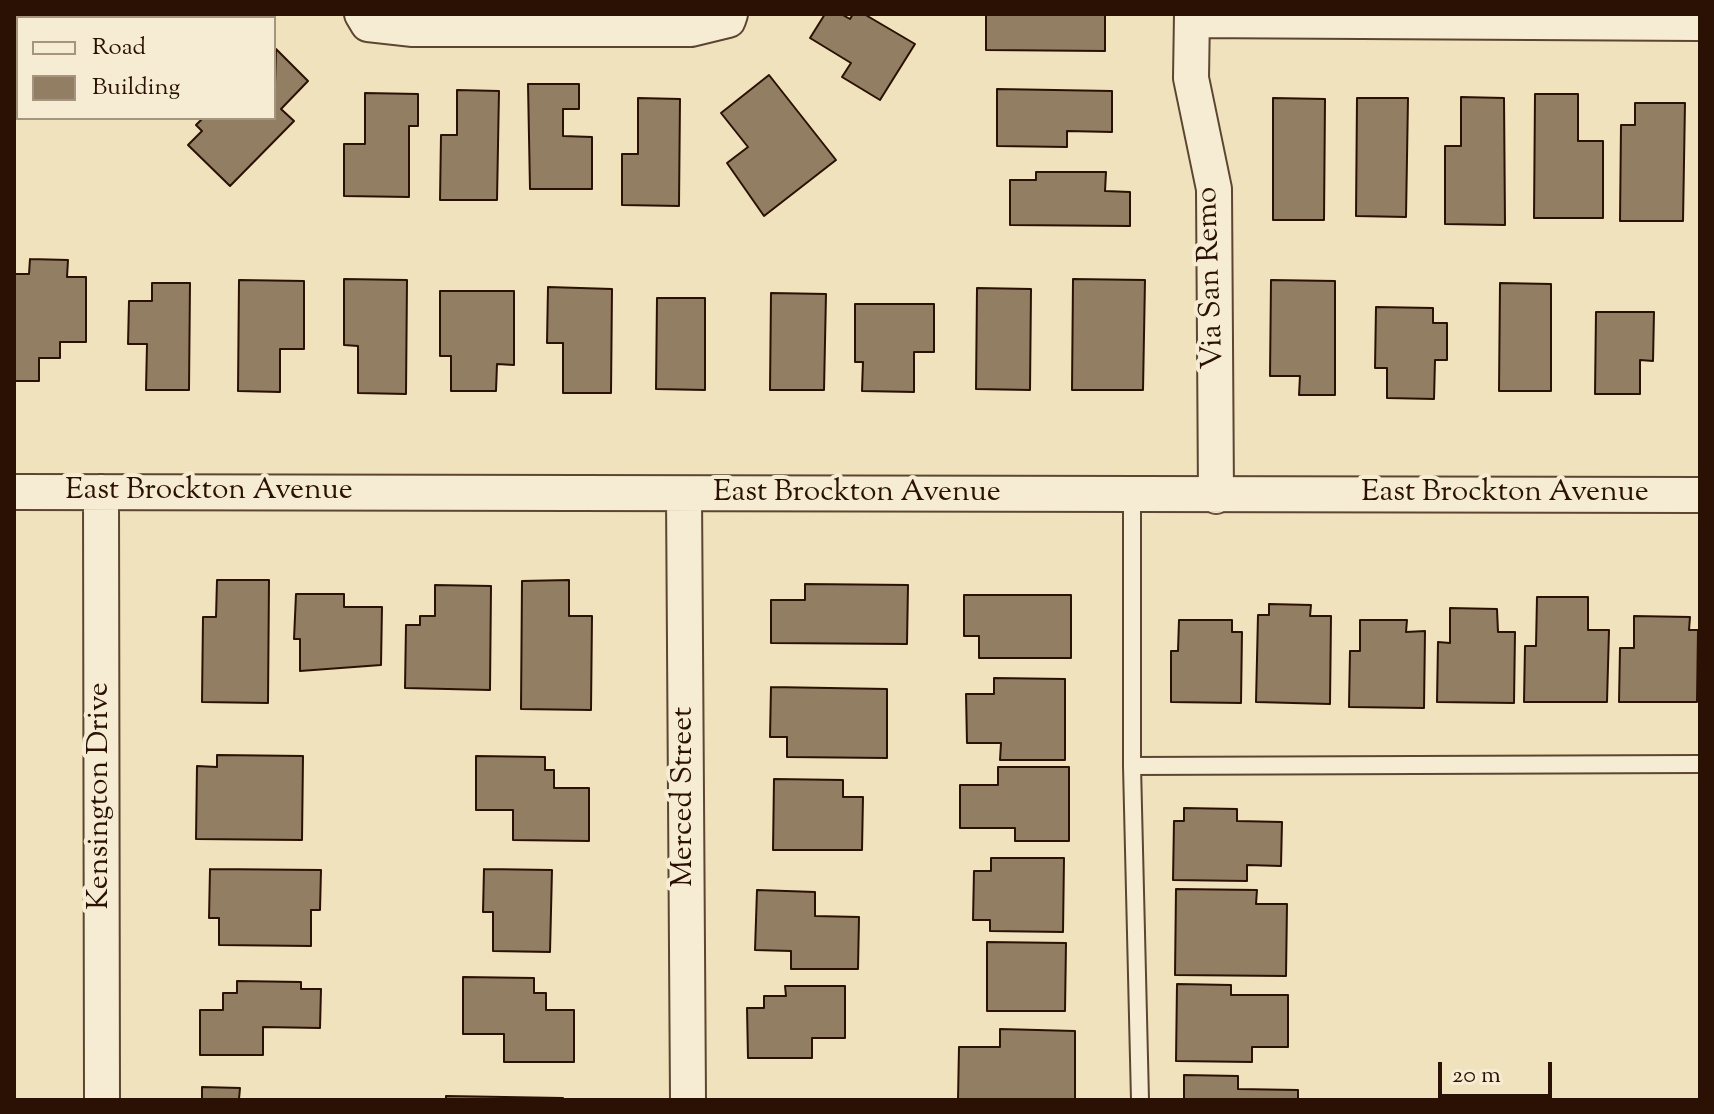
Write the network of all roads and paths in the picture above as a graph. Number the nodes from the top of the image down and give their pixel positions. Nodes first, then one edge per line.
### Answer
1 (362, 14) edge
2 (730, 14) edge
3 (1192, 17) edge
4 (1505, 17) edge
5 (1700, 23) edge
6 (14, 492) edge
7 (101, 492) junction
8 (684, 494) junction
9 (1700, 495) edge
10 (1216, 496) junction
11 (1132, 497) junction
12 (1700, 764) edge
13 (1132, 766) junction
14 (102, 1100) edge
15 (688, 1100) edge
16 (1140, 1100) edge

1 - 2 street
3 - 4 street
3 - 10 street, Via San Remo
4 - 5 street
6 - 7 street, East Brockton Avenue
7 - 8 street, East Brockton Avenue
7 - 14 street, Kensington Drive
8 - 11 street, East Brockton Avenue
8 - 15 street, Merced Street
9 - 10 street, East Brockton Avenue
10 - 11 street, East Brockton Avenue
11 - 13 lane
12 - 13 lane
13 - 16 lane

